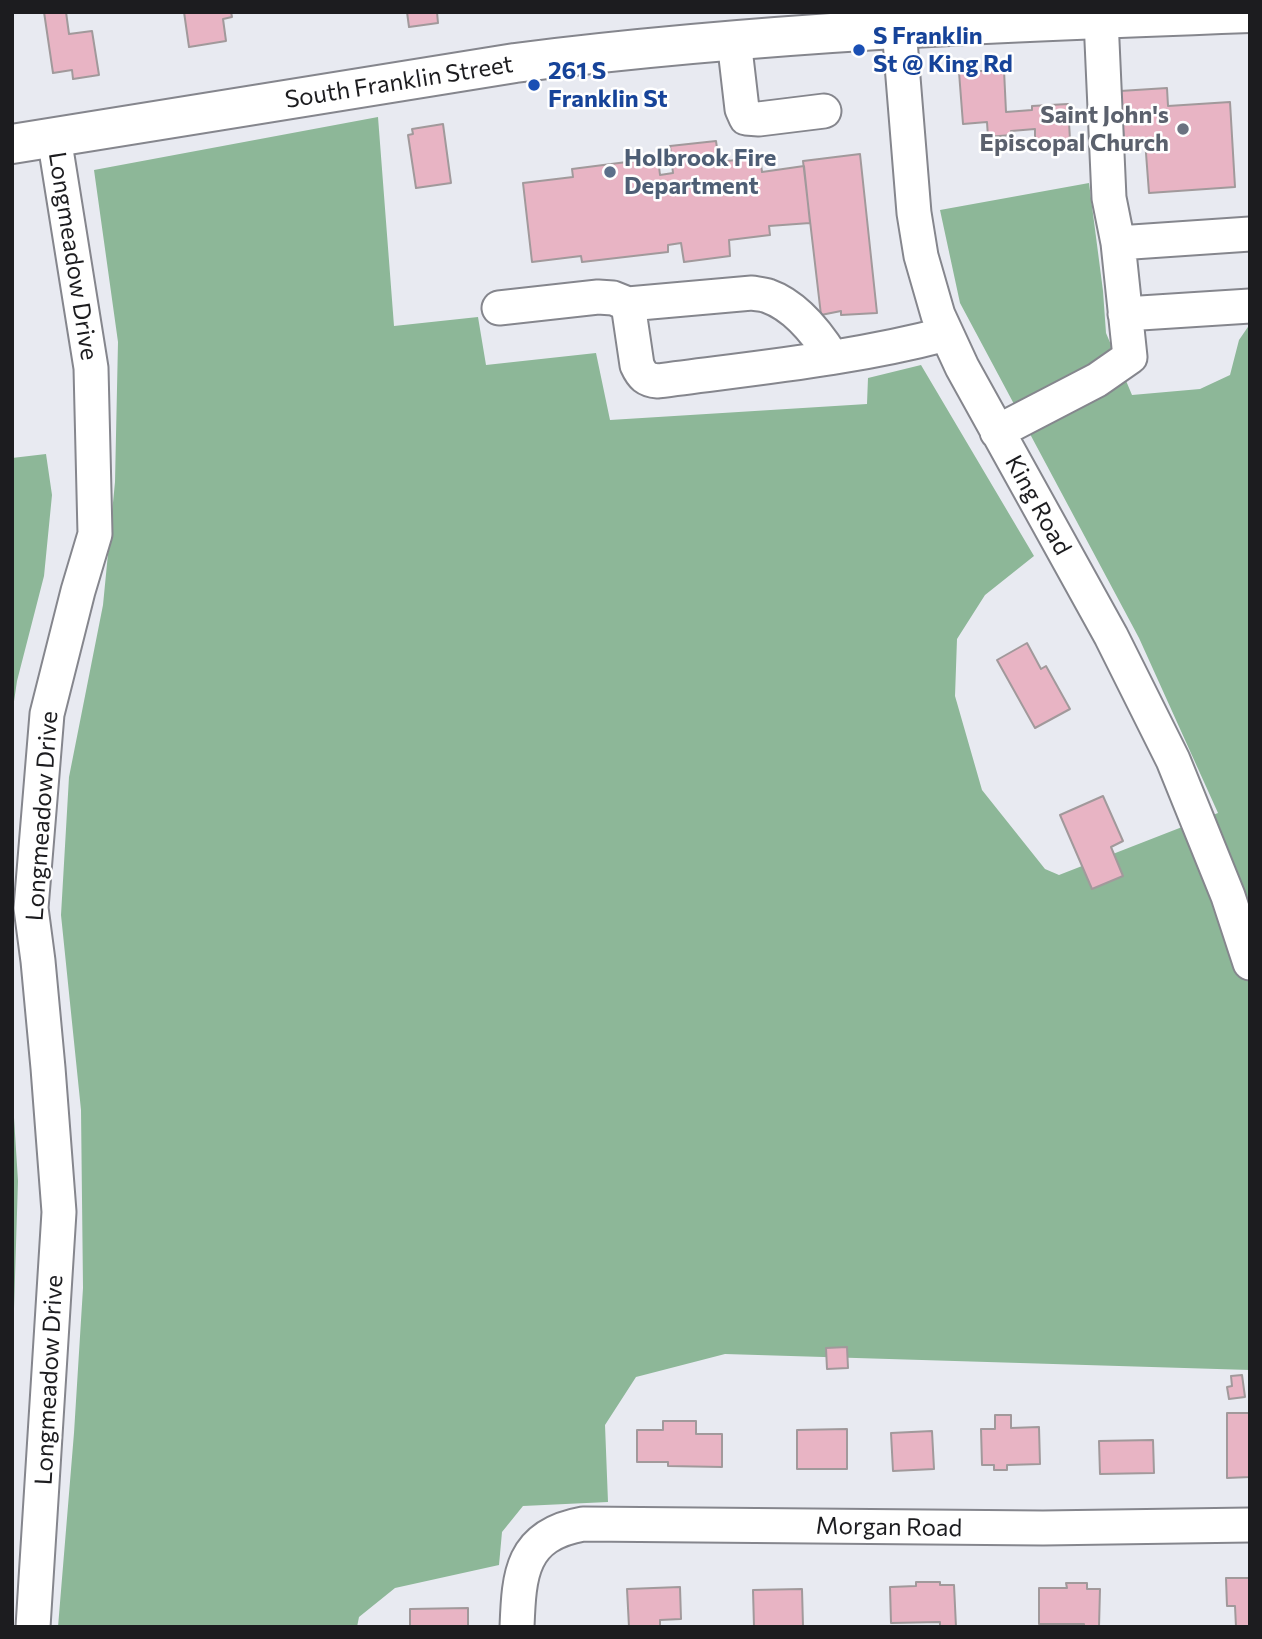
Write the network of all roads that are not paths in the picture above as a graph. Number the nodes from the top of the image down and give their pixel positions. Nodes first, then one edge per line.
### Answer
1 (1250, 13) edge
2 (1179, 14) edge
3 (1101, 19) junction
4 (899, 28) junction
5 (734, 40) junction
6 (824, 111) dead end
7 (54, 137) junction
8 (12, 144) edge
9 (1250, 234) edge
10 (1118, 243) junction
11 (628, 304) junction
12 (1250, 306) edge
13 (499, 308) dead end
14 (1125, 314) junction
15 (946, 334) junction
16 (832, 357) junction
17 (997, 432) junction
18 (1250, 963) edge
19 (1250, 1525) edge
20 (33, 1627) edge
21 (517, 1627) edge

1 - 2 main road, South Franklin Street
2 - 3 main road, South Franklin Street
3 - 4 main road, South Franklin Street
3 - 10 street
4 - 5 main road, South Franklin Street
4 - 15 street, King Road
5 - 6 street
5 - 7 main road, South Franklin Street
7 - 8 main road, South Franklin Street
7 - 20 street, Longmeadow Drive
9 - 10 street
10 - 14 street
11 - 13 street
11 - 16 street
11 - 16 street
12 - 14 street
14 - 17 street
15 - 16 street
15 - 17 street, King Road
17 - 18 street, King Road
19 - 21 street, Morgan Road

